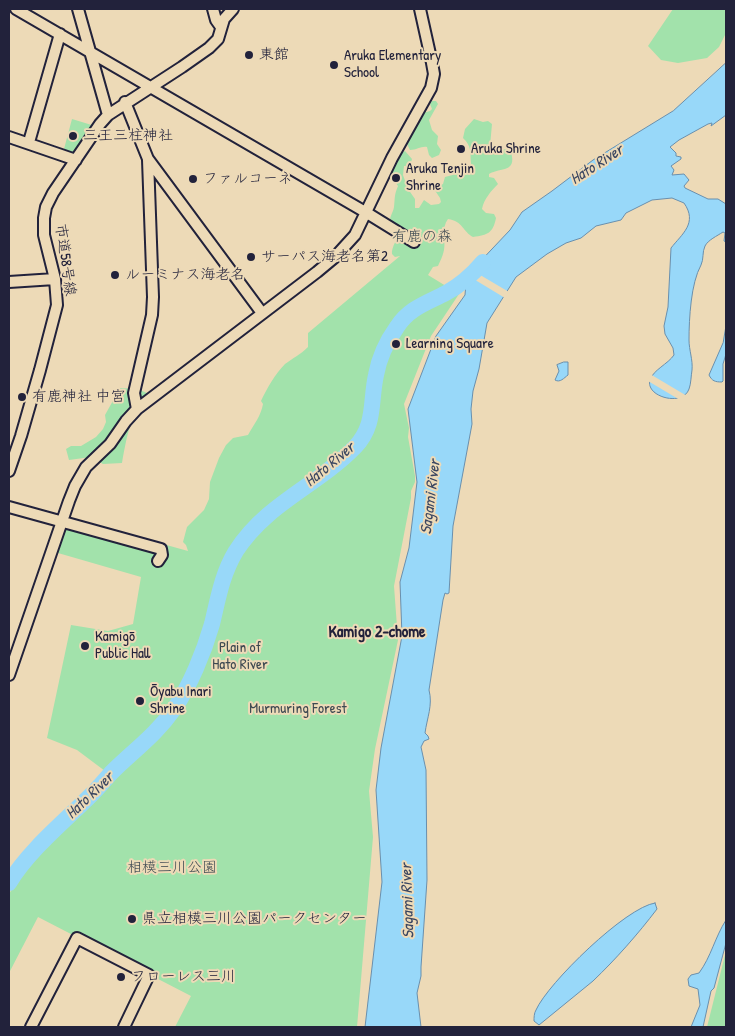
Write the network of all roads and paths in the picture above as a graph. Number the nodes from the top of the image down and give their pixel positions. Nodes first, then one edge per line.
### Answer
1 (16, 9) edge
2 (78, 9) edge
3 (213, 9) edge
4 (233, 9) edge
5 (420, 9) edge
6 (221, 27) junction
7 (60, 34) junction
8 (90, 52) junction
9 (151, 87) junction
10 (125, 102) junction
11 (108, 115) junction
12 (9, 137) edge
13 (29, 142) junction
14 (148, 159) junction
15 (76, 160) junction
16 (367, 213) junction
17 (414, 242) dead end
18 (56, 279) junction
19 (9, 282) edge
20 (262, 313) junction
21 (137, 409) junction
22 (9, 471) edge
23 (9, 506) edge
24 (62, 522) junction
25 (158, 561) dead end
26 (9, 676) edge
27 (31, 1027) edge
28 (124, 1027) edge

1 - 7 street
2 - 8 street
3 - 6 street
4 - 6 street, 市道58号線
5 - 16 street
6 - 9 street, 市道58号線
7 - 8 street
7 - 13 street
8 - 9 street
8 - 11 street
9 - 10 street, 市道58号線
9 - 16 street
10 - 11 street, 市道58号線
10 - 14 street
11 - 15 street, 市道58号線
12 - 13 street
13 - 15 street
14 - 20 street
14 - 21 street
15 - 18 street, 市道58号線
16 - 17 street
16 - 20 street
18 - 19 street
18 - 22 street, 市道58号線
20 - 21 street
21 - 24 street
23 - 24 street
24 - 25 street
24 - 26 street
27 - 28 street

